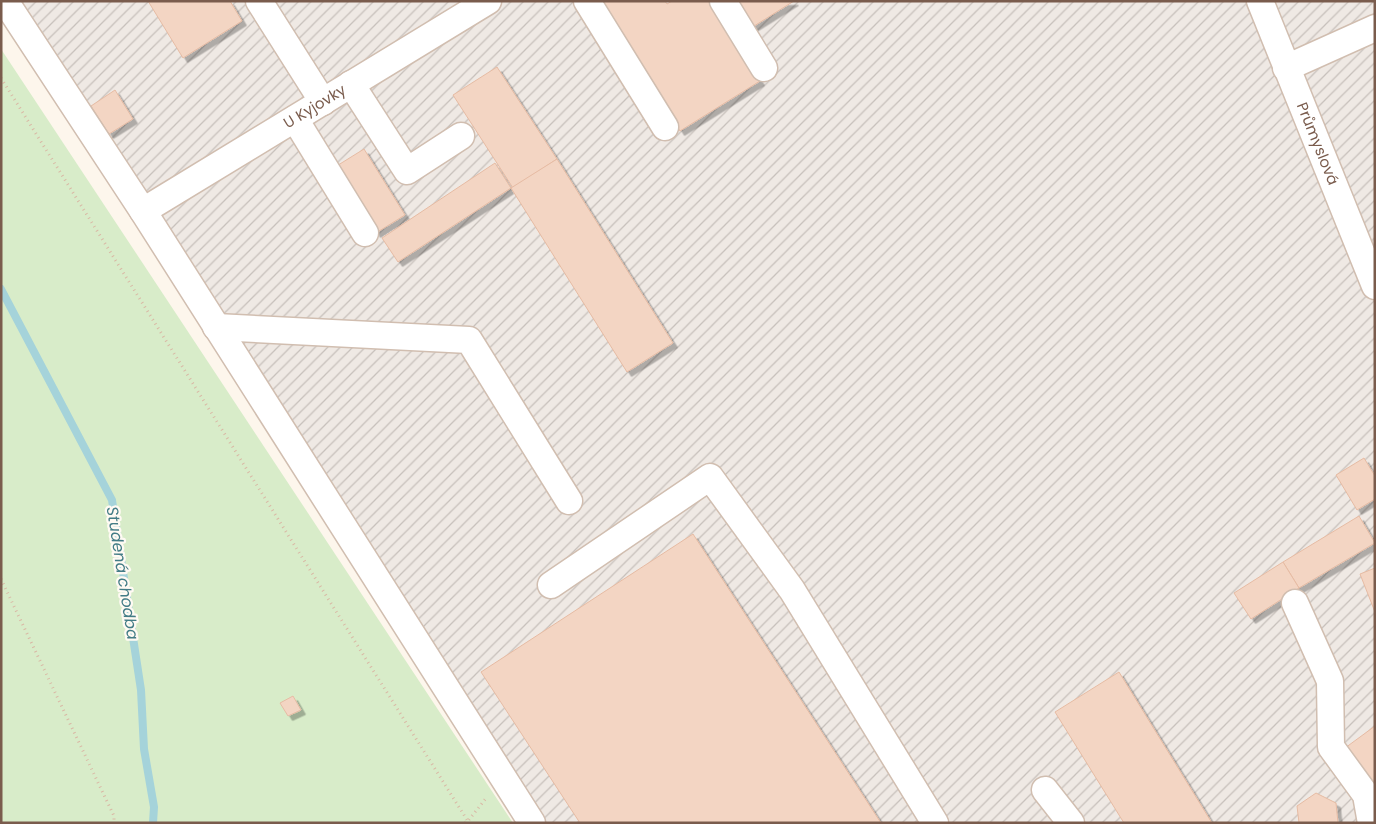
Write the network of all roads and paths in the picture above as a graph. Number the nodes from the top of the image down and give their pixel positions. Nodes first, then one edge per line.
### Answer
1 (5, 1) edge
2 (259, 1) edge
3 (488, 1) edge
4 (587, 1) edge
5 (723, 1) edge
6 (1260, 1) edge
7 (1375, 28) edge
8 (764, 68) dead end
9 (1286, 68) junction
10 (1, 78) edge
11 (350, 84) junction
12 (323, 102) junction
13 (295, 119) junction
14 (665, 127) dead end
15 (461, 136) dead end
16 (142, 211) junction
17 (365, 233) dead end
18 (1375, 286) edge
19 (216, 327) junction
20 (569, 501) dead end
21 (1, 579) edge
22 (551, 585) dead end
23 (1295, 603) dead end
24 (1045, 790) dead end
25 (467, 822) edge
26 (114, 823) edge
27 (532, 823) edge
28 (935, 823) edge
29 (1070, 823) edge
30 (1371, 823) edge

1 - 16 lane
2 - 12 lane
3 - 11 lane, U Kyjovky
4 - 14 lane
5 - 8 lane
6 - 9 lane, Průmyslová
7 - 9 lane
9 - 18 lane, Průmyslová
10 - 25 path
11 - 12 lane, U Kyjovky
11 - 15 lane
12 - 13 lane, U Kyjovky
13 - 16 lane, U Kyjovky
13 - 17 lane
16 - 19 lane
19 - 20 lane
19 - 27 lane
21 - 26 path
22 - 28 lane
23 - 30 lane
24 - 29 lane

